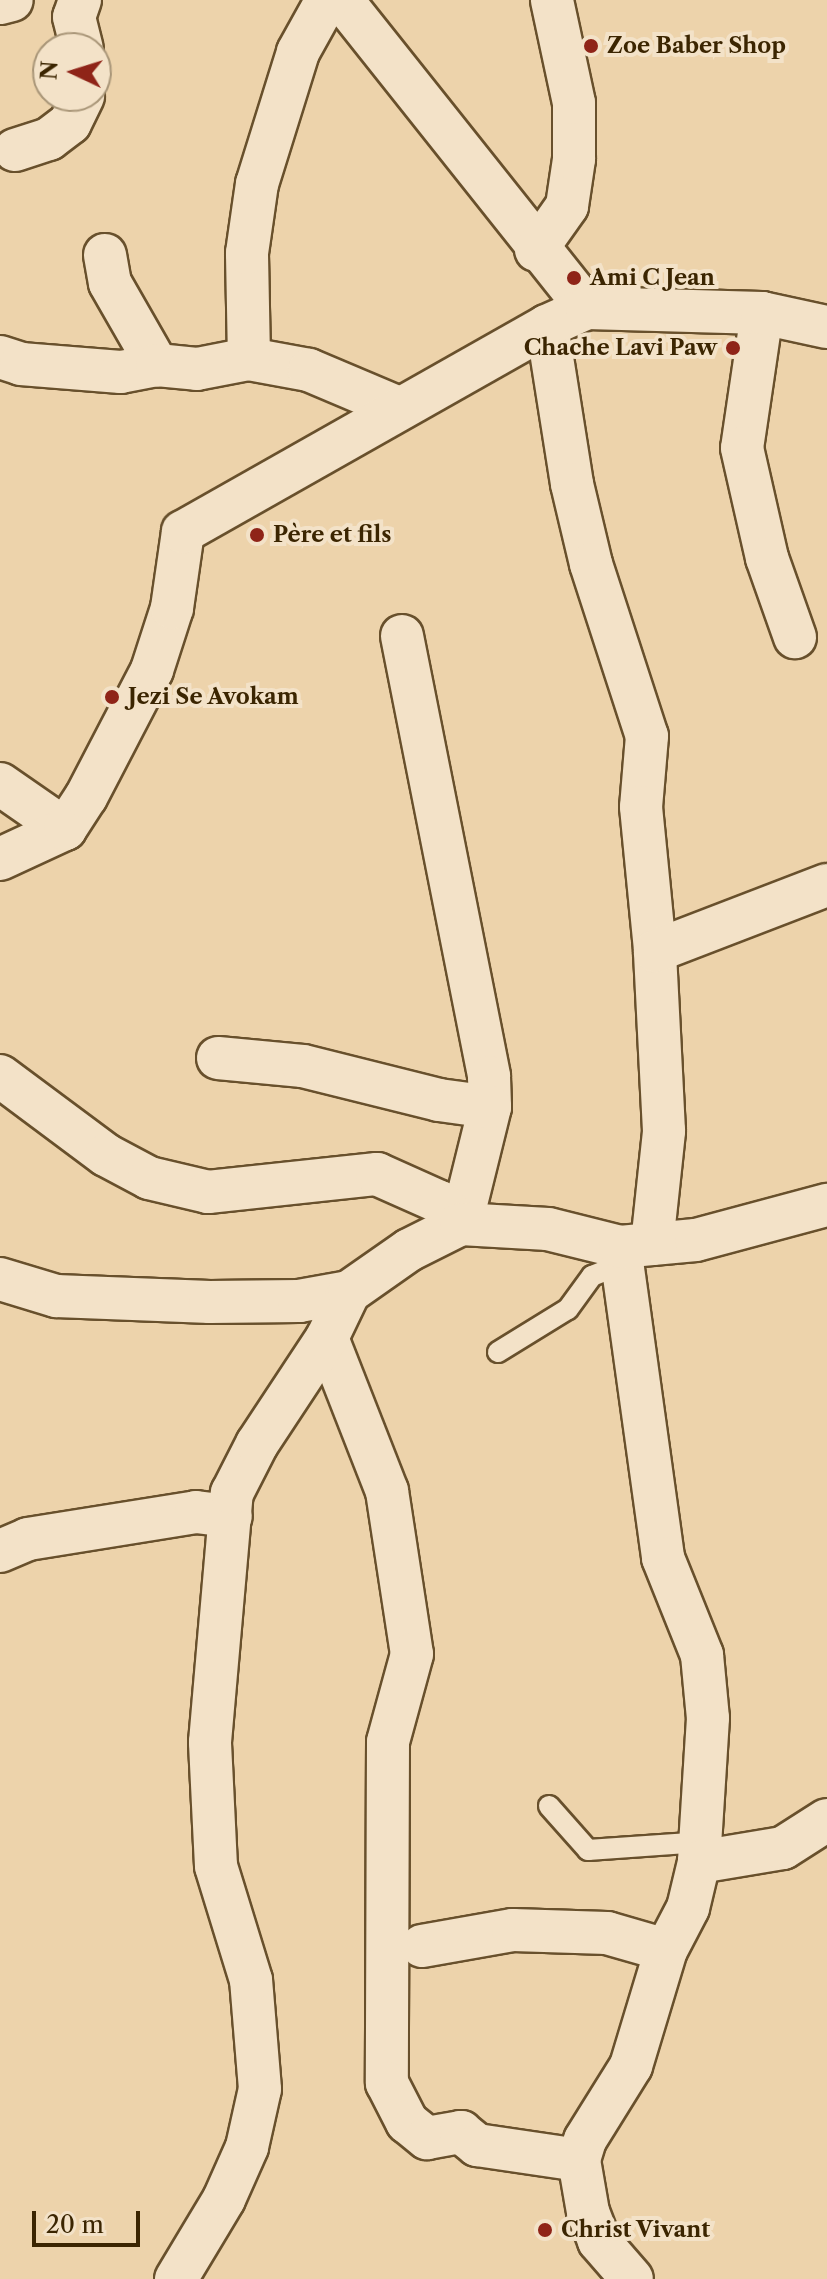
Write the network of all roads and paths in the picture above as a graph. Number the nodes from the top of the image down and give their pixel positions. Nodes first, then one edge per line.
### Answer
1 (12, 0) edge
2 (80, 0) edge
3 (327, 0) edge
4 (342, 0) edge
5 (552, 0) edge
6 (0, 3) edge
7 (78, 32) edge
8 (75, 112) edge
9 (15, 150) dead end
10 (536, 250) junction
11 (105, 255) dead end
12 (587, 308) junction
13 (762, 313) junction
14 (547, 326) junction
15 (827, 327) edge
16 (0, 357) edge
17 (249, 359) junction
18 (157, 365) junction
19 (399, 408) junction
20 (402, 636) dead end
21 (795, 637) dead end
22 (0, 784) edge
23 (65, 829) junction
24 (0, 859) edge
25 (827, 885) edge
26 (655, 951) junction
27 (218, 1058) dead end
28 (0, 1076) edge
29 (490, 1107) junction
30 (827, 1205) edge
31 (461, 1224) junction
32 (631, 1252) junction
33 (0, 1279) edge
34 (349, 1292) junction
35 (327, 1338) junction
36 (498, 1352) dead end
37 (231, 1516) junction
38 (0, 1551) edge
39 (549, 1806) dead end
40 (827, 1820) edge
41 (700, 1852) junction
42 (422, 1946) dead end
43 (666, 1950) junction
44 (579, 2160) junction
45 (176, 2279) edge
46 (632, 2279) edge

1 - 6 street
2 - 7 street
3 - 17 street
4 - 10 street
5 - 10 street
8 - 9 street
10 - 12 street
11 - 18 street
12 - 13 street
12 - 14 street
13 - 15 street
13 - 21 street
14 - 19 street
14 - 26 street
16 - 18 street
17 - 18 street
17 - 19 street
19 - 23 street
20 - 29 street
22 - 23 street
23 - 24 street
25 - 26 street
26 - 32 street
27 - 29 street
28 - 31 street
29 - 31 street
30 - 32 street
31 - 32 street
31 - 34 street
32 - 36 lane
32 - 41 street
33 - 34 street
34 - 35 street
35 - 37 street
35 - 44 street
37 - 38 street
37 - 45 street
39 - 41 lane
40 - 41 street
41 - 43 street
42 - 43 street
43 - 44 street
44 - 46 street

